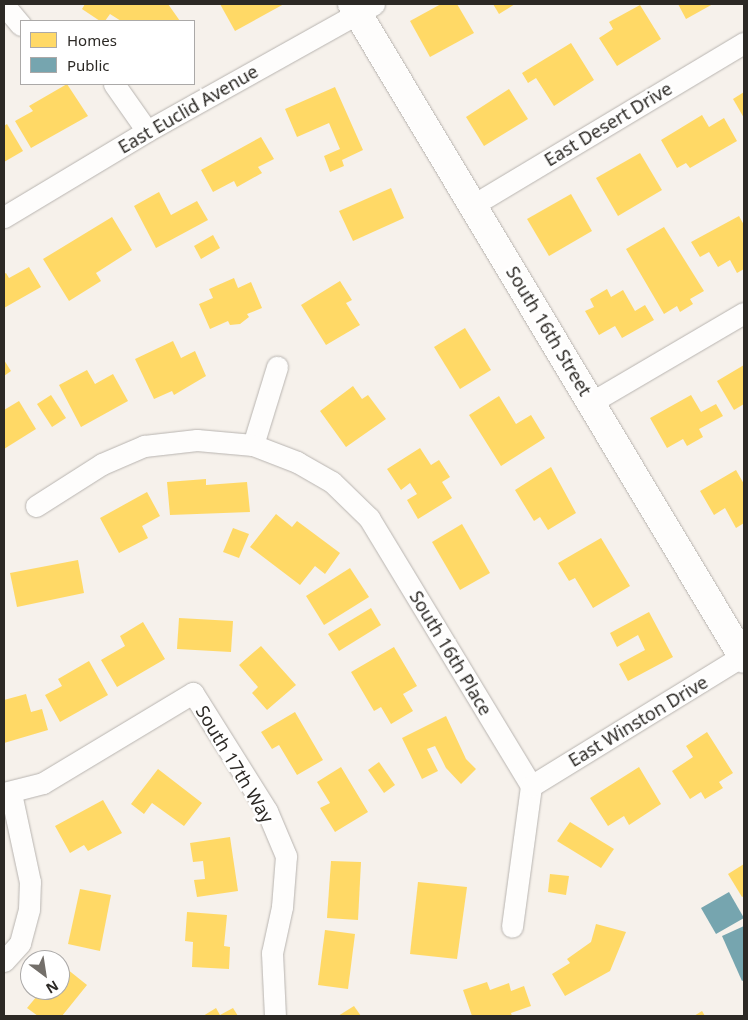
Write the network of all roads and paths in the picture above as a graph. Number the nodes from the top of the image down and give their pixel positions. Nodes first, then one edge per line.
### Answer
1 (4, 5) edge
2 (362, 7) edge
3 (20, 24) edge
4 (744, 43) edge
5 (115, 85) edge
6 (147, 131) junction
7 (473, 205) junction
8 (4, 217) edge
9 (744, 313) edge
10 (277, 367) dead end
11 (592, 402) junction
12 (253, 444) junction
13 (36, 506) dead end
14 (744, 657) edge
15 (531, 786) junction
16 (7, 793) edge
17 (512, 927) dead end
18 (4, 961) edge
19 (275, 1016) edge

1 - 3 street
2 - 6 street, East Euclid Avenue
2 - 7 main road, South 16th Street
4 - 7 street, East Desert Drive
5 - 6 street
6 - 8 street, East Euclid Avenue
7 - 11 main road, South 16th Street
9 - 11 street
10 - 12 street
11 - 14 main road, South 16th Street
12 - 13 street, South 16th Place
12 - 15 street, South 16th Place
14 - 15 street, East Winston Drive
15 - 17 street
16 - 18 street
16 - 19 street, South 17th Way

